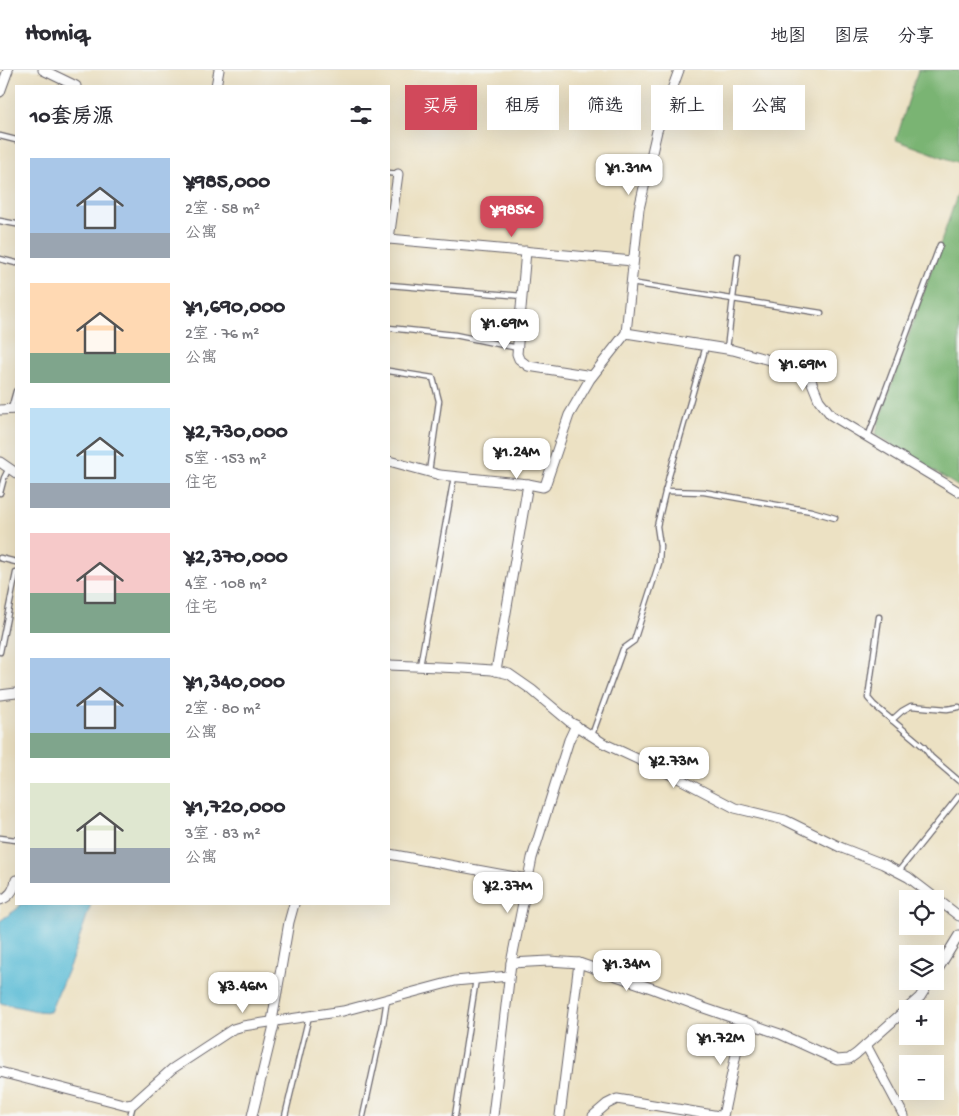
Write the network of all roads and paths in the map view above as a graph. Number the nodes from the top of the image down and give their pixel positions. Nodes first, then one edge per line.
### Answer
1 (8, 70) edge
2 (43, 70) edge
3 (219, 70) edge
4 (680, 70) edge
5 (74, 85) edge
6 (216, 85) edge
7 (0, 92) edge
8 (0, 136) edge
9 (15, 140) edge
10 (393, 173) edge
11 (390, 221) edge
12 (0, 223) edge
13 (15, 224) edge
14 (390, 237) edge
15 (940, 245) dead end
16 (526, 251) junction
17 (738, 256) dead end
18 (0, 259) edge
19 (633, 261) junction
20 (15, 263) edge
21 (631, 282) junction
22 (390, 285) edge
23 (522, 296) junction
24 (733, 299) junction
25 (821, 313) dead end
26 (390, 328) edge
27 (626, 333) junction
28 (706, 346) junction
29 (518, 348) junction
30 (727, 350) junction
31 (390, 371) edge
32 (592, 376) junction
33 (14, 409) edge
34 (0, 410) edge
35 (868, 438) junction
36 (0, 462) edge
37 (390, 463) edge
38 (13, 470) edge
39 (429, 472) junction
40 (454, 476) junction
41 (528, 484) junction
42 (665, 492) junction
43 (959, 492) edge
44 (0, 493) edge
45 (835, 518) dead end
46 (0, 558) edge
47 (15, 562) edge
48 (15, 578) edge
49 (879, 618) dead end
50 (0, 652) edge
51 (390, 665) edge
52 (420, 666) junction
53 (496, 671) junction
54 (15, 694) edge
55 (0, 695) edge
56 (959, 707) edge
57 (892, 720) junction
58 (576, 726) junction
59 (592, 735) junction
60 (959, 781) edge
61 (959, 796) edge
62 (0, 838) edge
63 (15, 840) edge
64 (390, 854) edge
65 (898, 872) junction
66 (527, 879) junction
67 (15, 884) edge
68 (0, 900) edge
69 (294, 905) edge
70 (958, 914) edge
71 (959, 935) edge
72 (944, 959) edge
73 (511, 963) junction
74 (579, 963) junction
75 (509, 976) junction
76 (476, 979) junction
77 (924, 990) edge
78 (387, 999) junction
79 (309, 1016) junction
80 (274, 1021) junction
81 (743, 1021) junction
82 (866, 1045) junction
83 (0, 1072) edge
84 (134, 1104) junction
85 (130, 1116) edge
86 (252, 1116) edge
87 (285, 1116) edge
88 (363, 1116) edge
89 (455, 1116) edge
90 (493, 1116) edge
91 (560, 1116) edge
92 (594, 1116) edge
93 (719, 1116) edge
94 (723, 1116) edge
95 (904, 1116) edge

1 - 7 street
2 - 5 street
3 - 6 street
4 - 19 street
8 - 9 lane
10 - 11 street
12 - 13 lane
14 - 16 street
15 - 35 lane
16 - 19 street
16 - 23 street
17 - 24 lane
18 - 20 lane
19 - 21 street
21 - 24 lane
21 - 27 street
22 - 23 lane
23 - 29 street
24 - 25 lane
24 - 30 lane
26 - 29 lane
27 - 28 street
27 - 32 street
28 - 30 street
28 - 42 lane
29 - 32 street
30 - 35 street
31 - 39 lane
32 - 41 street
33 - 34 street
35 - 43 street
36 - 38 street
37 - 39 street
38 - 44 lane
39 - 40 street
40 - 41 street
40 - 52 lane
41 - 53 street
42 - 45 lane
42 - 59 lane
46 - 47 lane
48 - 50 lane
49 - 57 lane
51 - 52 street
52 - 53 street
53 - 58 street
54 - 55 street
56 - 57 lane
57 - 60 lane
58 - 59 street
58 - 66 street
59 - 65 street
61 - 65 lane
62 - 63 lane
64 - 66 street
65 - 70 street
66 - 73 street
67 - 68 street
69 - 80 street
71 - 72 street
73 - 74 street
73 - 75 street
74 - 81 street
74 - 91 street
75 - 76 street
75 - 90 street
76 - 78 street
76 - 89 lane
77 - 82 street
78 - 79 street
78 - 88 lane
79 - 80 street
79 - 87 lane
80 - 84 street
80 - 86 street
81 - 82 street
81 - 94 street
82 - 95 street
83 - 84 street
84 - 85 lane
92 - 93 street

